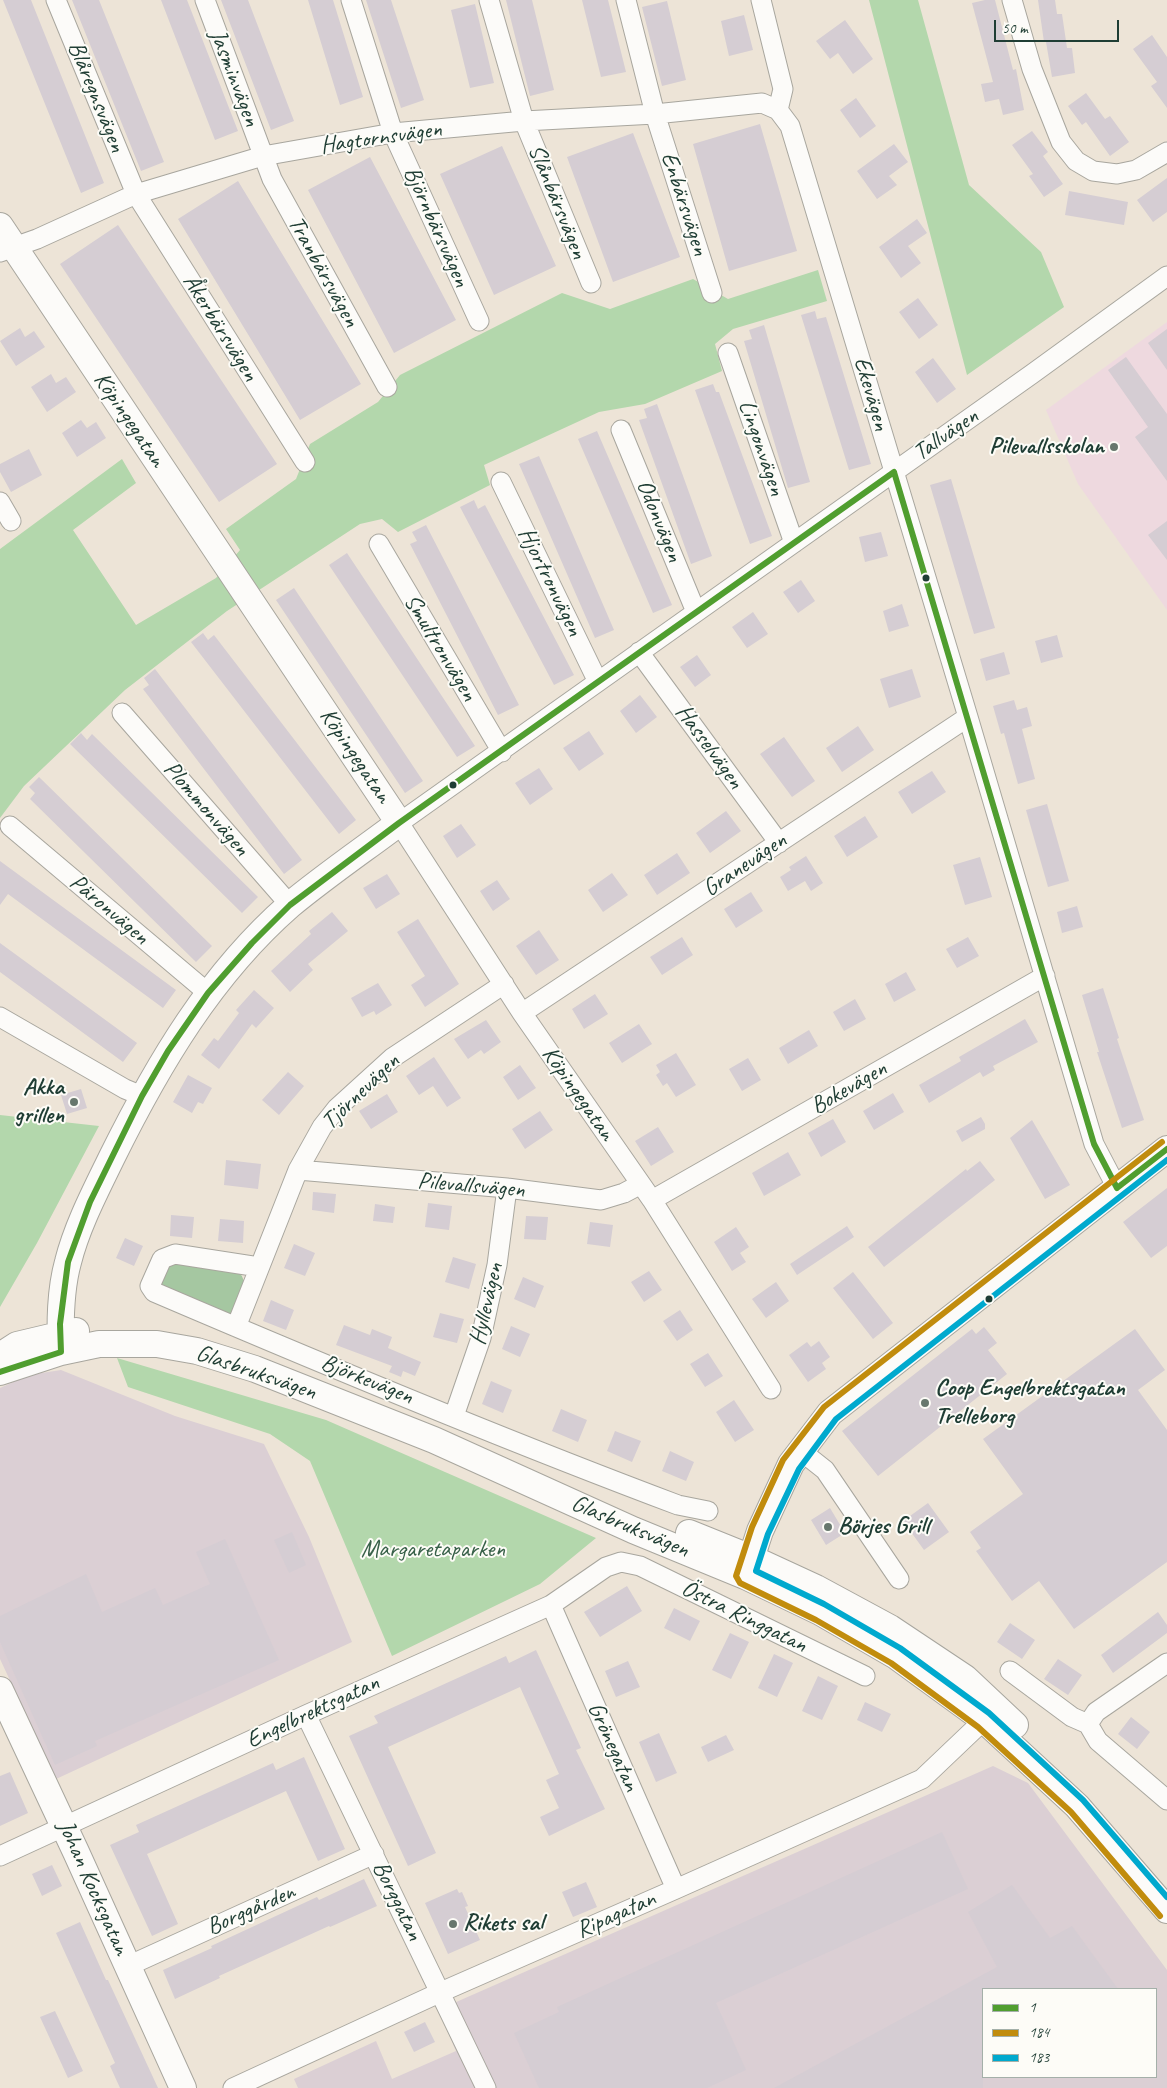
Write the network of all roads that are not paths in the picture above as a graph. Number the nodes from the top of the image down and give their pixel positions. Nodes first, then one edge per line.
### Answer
1 (56, 0) edge
2 (205, 0) edge
3 (351, 0) edge
4 (489, 0) edge
5 (626, 0) edge
6 (760, 0) edge
7 (1012, 0) edge
8 (778, 110) junction
9 (655, 114) junction
10 (524, 121) junction
11 (393, 133) junction
12 (1167, 152) edge
13 (263, 156) junction
14 (136, 194) junction
15 (5, 242) edge
16 (1167, 276) edge
17 (590, 282) dead end
18 (712, 294) dead end
19 (479, 321) dead end
20 (728, 353) dead end
21 (387, 387) dead end
22 (621, 430) dead end
23 (304, 462) dead end
24 (894, 472) junction
25 (501, 482) dead end
26 (0, 502) edge
27 (11, 521) dead end
28 (794, 543) junction
29 (379, 544) dead end
30 (696, 612) junction
31 (639, 652) junction
32 (598, 682) junction
33 (122, 713) dead end
34 (968, 717) junction
35 (502, 752) junction
36 (399, 823) junction
37 (10, 826) dead end
38 (779, 843) junction
39 (290, 905) junction
40 (1045, 976) junction
41 (504, 984) junction
42 (208, 993) junction
43 (522, 1013) junction
44 (0, 1017) edge
45 (142, 1096) junction
46 (1167, 1149) edge
47 (298, 1170) junction
48 (641, 1184) junction
49 (507, 1188) junction
50 (1117, 1188) junction
51 (652, 1200) junction
52 (259, 1267) junction
53 (236, 1327) junction
54 (61, 1343) junction
55 (0, 1356) edge
56 (0, 1372) edge
57 (771, 1390) dead end
58 (454, 1416) junction
59 (801, 1451) junction
60 (708, 1511) dead end
61 (621, 1562) joint
62 (748, 1567) junction
63 (899, 1579) dead end
64 (551, 1605) junction
65 (1167, 1663) edge
66 (1010, 1671) dead end
67 (865, 1676) dead end
68 (0, 1690) edge
69 (306, 1714) junction
70 (984, 1720) junction
71 (1088, 1724) junction
72 (1167, 1800) edge
73 (65, 1827) junction
74 (374, 1854) junction
75 (0, 1856) edge
76 (1167, 1884) edge
77 (676, 1889) junction
78 (1167, 1910) edge
79 (128, 1966) junction
80 (441, 1992) junction
81 (183, 2088) edge
82 (233, 2088) edge
83 (486, 2088) edge

1 - 14 street, Blåregnsvägen
2 - 13 street, Jasminvägen
3 - 11 street, Björnbärsvägen
4 - 10 street, Slånbärsvägen
5 - 9 street, Enbärsvägen
6 - 8 street
7 - 12 street
8 - 9 street, Hagtornsvägen
8 - 24 street, Ekevägen
9 - 10 street, Hagtornsvägen
9 - 18 street, Enbärsvägen
10 - 11 street, Hagtornsvägen
10 - 17 street, Slånbärsvägen
11 - 13 street, Hagtornsvägen
11 - 19 street, Björnbärsvägen
13 - 14 street, Hagtornsvägen
13 - 21 street, Tranbärsvägen
14 - 15 street, Hagtornsvägen
14 - 23 street, Åkerbärsvägen
15 - 36 main road, Köpingegatan
16 - 24 street, Tallvägen
20 - 28 street, Lingonvägen
22 - 30 street, Odonvägen
24 - 28 street, Tallvägen
24 - 34 street, Ekevägen
25 - 32 street, Hjortronvägen
26 - 27 street
28 - 30 street, Tallvägen
29 - 35 street, Smultronvägen
30 - 31 street, Tallvägen
31 - 32 street, Tallvägen
31 - 38 street, Hasselvägen
32 - 35 street, Tallvägen
33 - 39 street, Plommonvägen
34 - 38 street, Granevägen
34 - 40 street, Ekevägen
35 - 36 street, Tallvägen
36 - 39 main road, Tallvägen
36 - 41 street, Köpingegatan
37 - 42 street, Päronvägen
38 - 43 street, Granevägen
39 - 42 main road, Tallvägen
40 - 50 street, Ekevägen
40 - 51 street, Bokevägen
41 - 43 street, Köpingegatan
41 - 47 street, Tjörnevägen
42 - 45 main road, Tallvägen
43 - 48 street, Köpingegatan
44 - 45 street
45 - 54 main road, Tallvägen
46 - 50 main road
47 - 49 street, Pilevallsvägen
47 - 52 street, Tjörnevägen
48 - 49 street, Pilevallsvägen
48 - 51 street, Köpingegatan
49 - 58 street, Hyllevägen
50 - 59 main road
51 - 57 street, Köpingegatan
52 - 53 street, Tjörnevägen
52 - 53 street, Björkevägen
53 - 58 street, Björkevägen
54 - 55 main road, Glasbruksvägen
54 - 56 main road, Glasbruksvägen
54 - 62 main road, Glasbruksvägen
58 - 60 street, Björkevägen
59 - 62 main road
59 - 63 street
61 - 64 street, Engelbrektsgatan
61 - 67 street, Östra Ringgatan
62 - 70 main road, Glasbruksvägen
62 - 76 main road, Glasbruksvägen
64 - 69 street, Engelbrektsgatan
64 - 77 street, Grönegatan
65 - 71 street
66 - 71 street
68 - 73 main road, Johan Kocksgatan
69 - 73 street, Engelbrektsgatan
69 - 74 street, Borggatan
70 - 77 street, Ripagatan
70 - 78 main road, Glasbruksvägen
71 - 72 street
73 - 75 street, Engelbrektsgatan
73 - 79 main road, Johan Kocksgatan
74 - 79 street, Borggården
74 - 80 street, Borggatan
77 - 80 street, Ripagatan
79 - 81 main road, Johan Kocksgatan
80 - 82 street, Ripagatan
80 - 83 street, Borggatan

